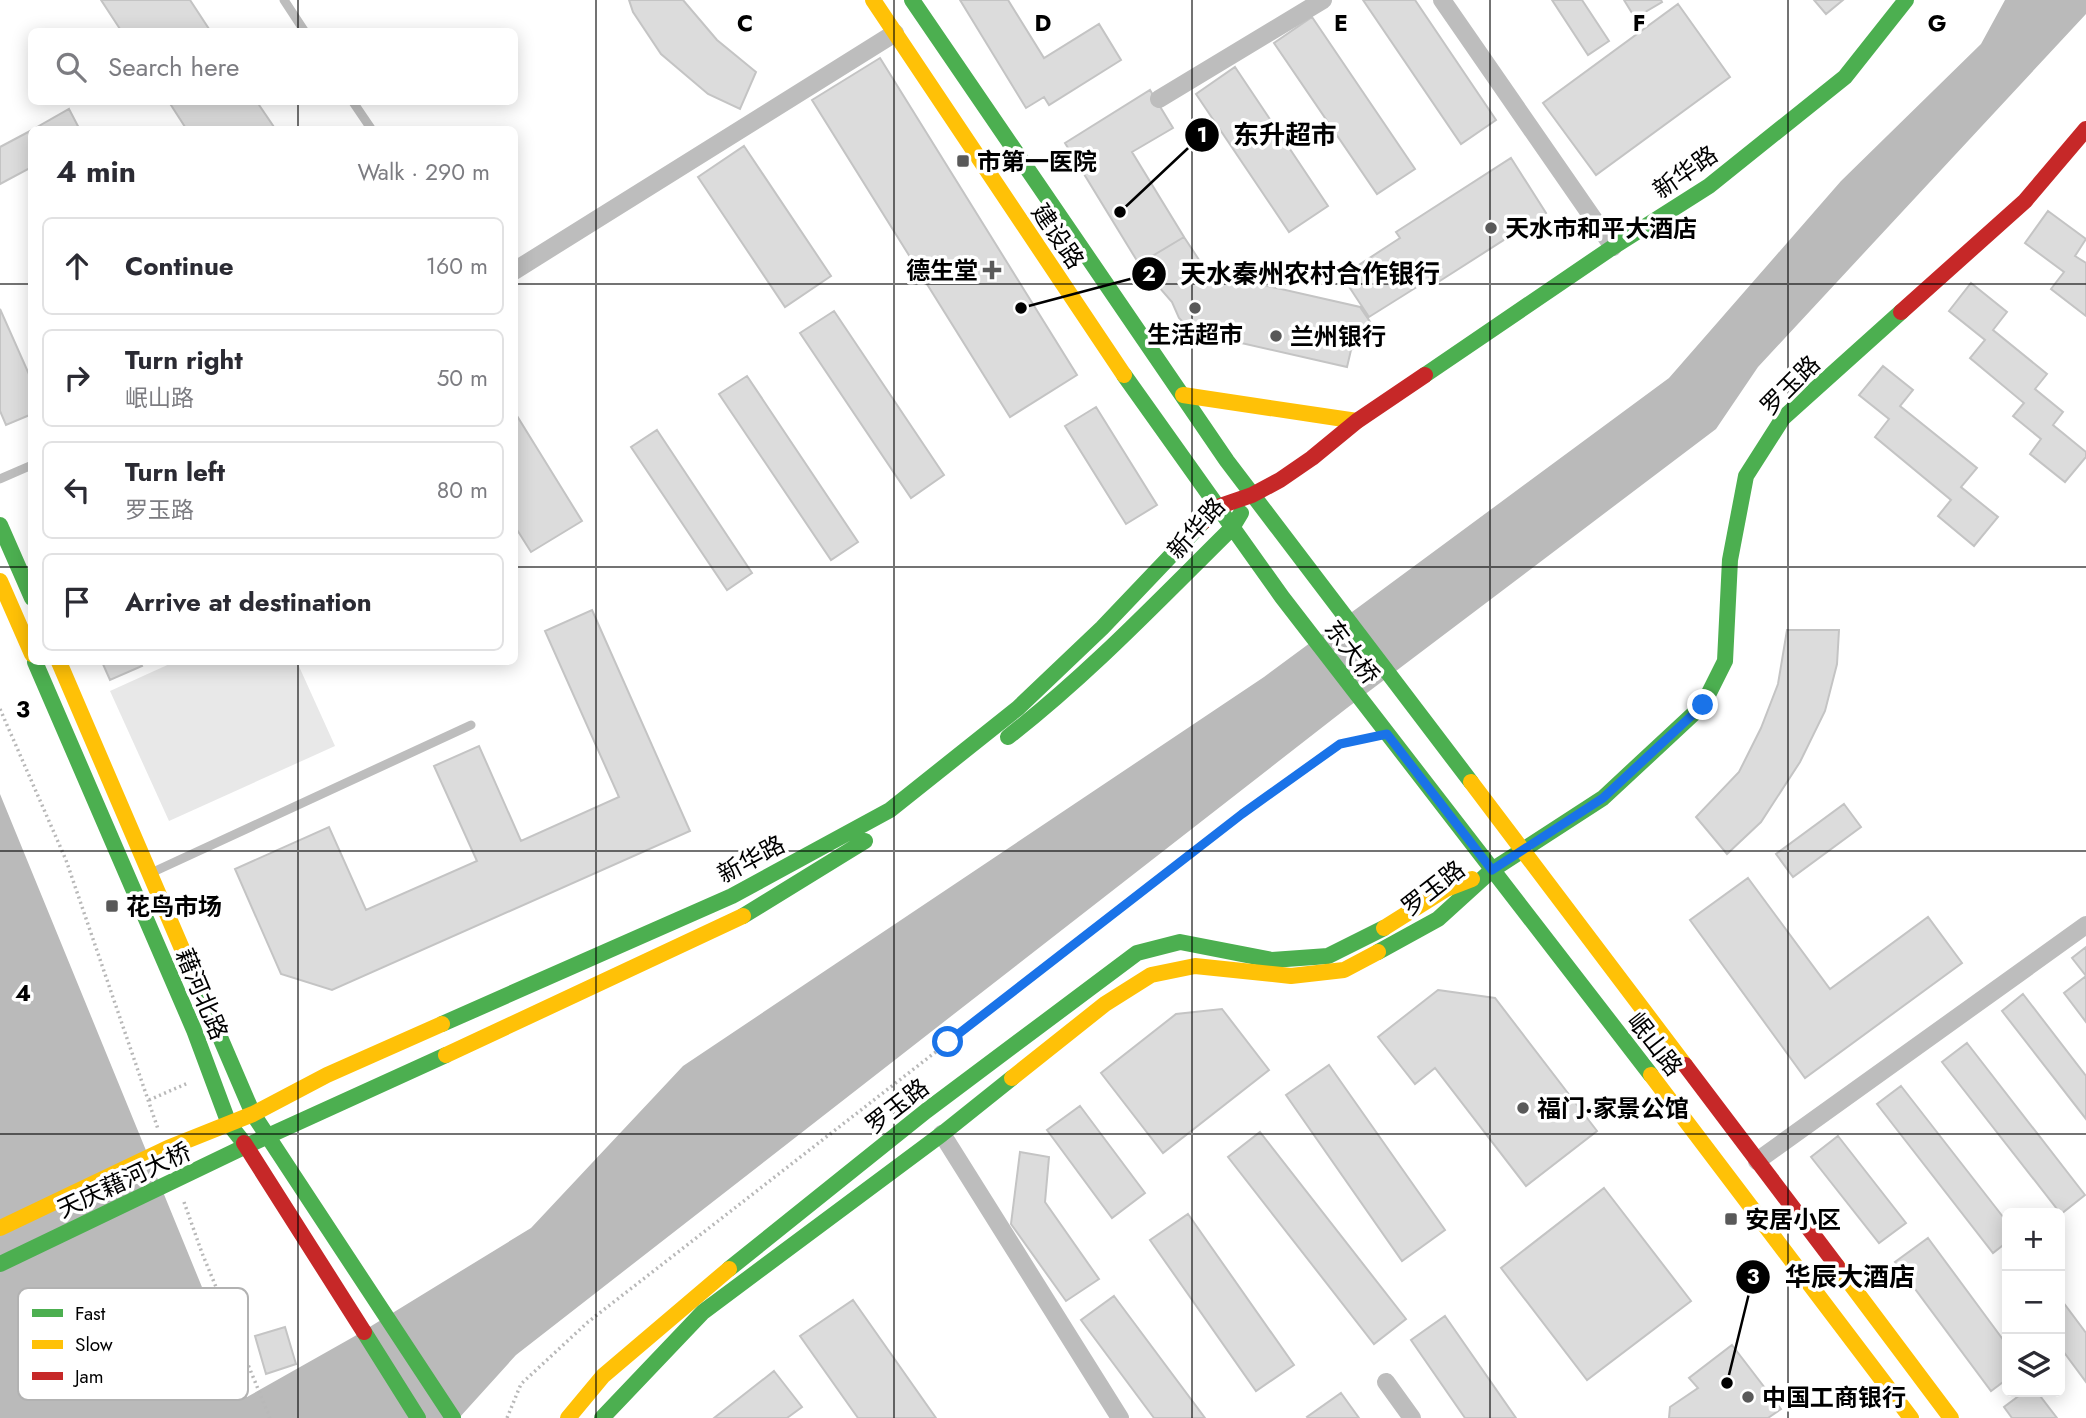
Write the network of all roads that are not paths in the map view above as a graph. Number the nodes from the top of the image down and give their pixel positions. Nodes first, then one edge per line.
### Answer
1 (284, 0) edge
2 (873, 0) edge
3 (912, 0) edge
4 (1323, 0) edge
5 (1442, 0) edge
6 (1901, 2) edge
7 (302, 28) edge
8 (895, 33) junction
9 (1158, 99) dead end
10 (355, 105) edge
11 (369, 126) edge
12 (2086, 129) edge
13 (1614, 247) junction
14 (518, 269) edge
15 (1183, 395) junction
16 (1357, 421) junction
17 (28, 467) edge
18 (0, 479) edge
19 (1252, 495) junction
20 (1217, 507) junction
21 (0, 525) edge
22 (1232, 528) junction
23 (1316, 576) joint
24 (0, 581) edge
25 (28, 589) edge
26 (1282, 597) joint
27 (28, 645) edge
28 (36, 665) edge
29 (60, 665) edge
30 (471, 725) dead end
31 (1387, 734) joint
32 (1523, 849) junction
33 (1492, 870) junction
34 (150, 874) junction
35 (2086, 925) edge
36 (253, 1114) junction
37 (229, 1124) junction
38 (942, 1134) junction
39 (267, 1137) junction
40 (246, 1146) junction
41 (1757, 1161) junction
42 (0, 1228) edge
43 (0, 1264) edge
44 (1386, 1382) dead end
45 (418, 1418) edge
46 (453, 1418) edge
47 (568, 1418) edge
48 (602, 1418) edge
49 (1120, 1418) edge
50 (1412, 1418) edge
51 (1910, 1418) edge
52 (1951, 1418) edge

1 - 7 lane
2 - 8 main road, 建设路
3 - 15 main road, 建设路
4 - 9 street
5 - 13 street
6 - 13 main road, 新华路
8 - 14 street
8 - 20 main road, 建设路
10 - 11 lane
12 - 32 main road, 罗玉路
13 - 16 main road, 新华路
15 - 16 main road
15 - 19 main road, 建设路
16 - 19 main road, 新华路
17 - 18 lane
19 - 20 main road, 新华路
19 - 22 main road, 新华路
19 - 23 main road, 建设路
20 - 22 main road, 建设路
20 - 36 main road, 新华路
21 - 25 main road
22 - 26 main road, 建设路
22 - 39 main road, 新华路
23 - 32 main road, 东大桥
24 - 27 main road
26 - 31 main road, 东大桥
28 - 37 main road, 藉河北路
29 - 34 main road, 藉河北路
30 - 34 lane
31 - 33 main road, 岷山路
32 - 33 main road, 罗玉路
32 - 41 main road, 岷山路
33 - 38 main road, 罗玉路
33 - 47 main road, 罗玉路
33 - 51 main road, 岷山路
34 - 36 main road, 藉河北路
35 - 41 street
36 - 37 main road, 天庆藉河大桥
36 - 39 main road, 藉河北路
37 - 40 main road, 藉河北路
37 - 42 main road, 天庆藉河大桥
38 - 48 main road, 罗玉路
38 - 49 street
39 - 40 main road, 天庆藉河大桥
39 - 46 main road, 藉河北路
40 - 43 main road, 天庆藉河大桥
40 - 45 main road, 藉河北路
41 - 52 main road, 岷山路
44 - 50 street

